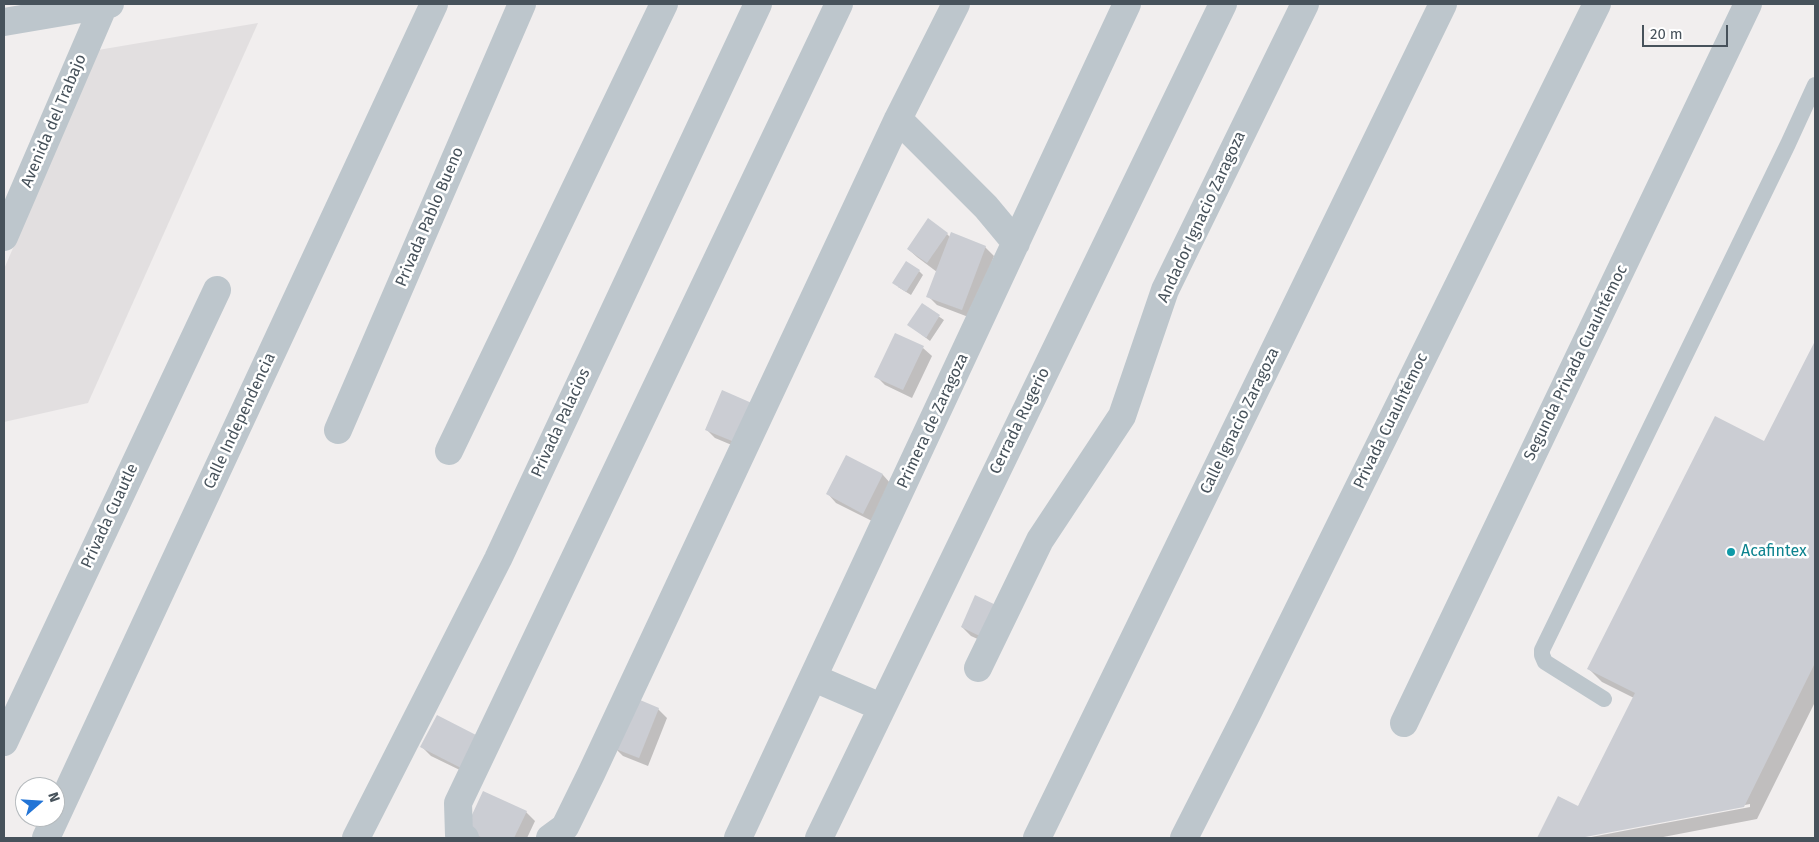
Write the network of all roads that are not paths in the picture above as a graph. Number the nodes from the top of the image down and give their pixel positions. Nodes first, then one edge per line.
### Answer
1 (107, 4) edge
2 (434, 4) edge
3 (522, 4) edge
4 (664, 4) edge
5 (758, 4) edge
6 (839, 4) edge
7 (956, 4) edge
8 (1127, 4) edge
9 (1223, 4) edge
10 (1305, 4) edge
11 (1443, 4) edge
12 (1597, 4) edge
13 (1748, 4) edge
14 (4, 22) edge
15 (1815, 85) edge
16 (898, 119) junction
17 (4, 237) edge
18 (1016, 243) junction
19 (217, 290) dead end
20 (338, 430) dead end
21 (450, 451) dead end
22 (978, 668) dead end
23 (814, 678) junction
24 (1604, 700) dead end
25 (881, 707) junction
26 (1404, 723) dead end
27 (4, 742) edge
28 (46, 838) edge
29 (356, 838) edge
30 (466, 838) edge
31 (550, 838) edge
32 (738, 838) edge
33 (819, 838) edge
34 (1037, 838) edge
35 (1184, 838) edge

1 - 14 street
1 - 17 street, Avenida del Trabajo
2 - 28 street, Calle Independencia
3 - 20 street, Privada Pablo Bueno
4 - 21 street
5 - 29 street, Privada Palacios
6 - 30 street
7 - 16 street
8 - 18 street, Primera de Zaragoza
9 - 25 street, Cerrada Rugerio
10 - 22 street, Andador Ignacio Zaragoza
11 - 34 street, Calle Ignacio Zaragoza
12 - 35 street, Privada Cuauhtémoc
13 - 26 street, Segunda Privada Cuauhtémoc
15 - 24 lane
16 - 18 street
16 - 31 street
18 - 23 street, Primera de Zaragoza
19 - 27 street, Privada Cuautle
23 - 25 street
23 - 32 street, Primera de Zaragoza
25 - 33 street, Cerrada Rugerio

